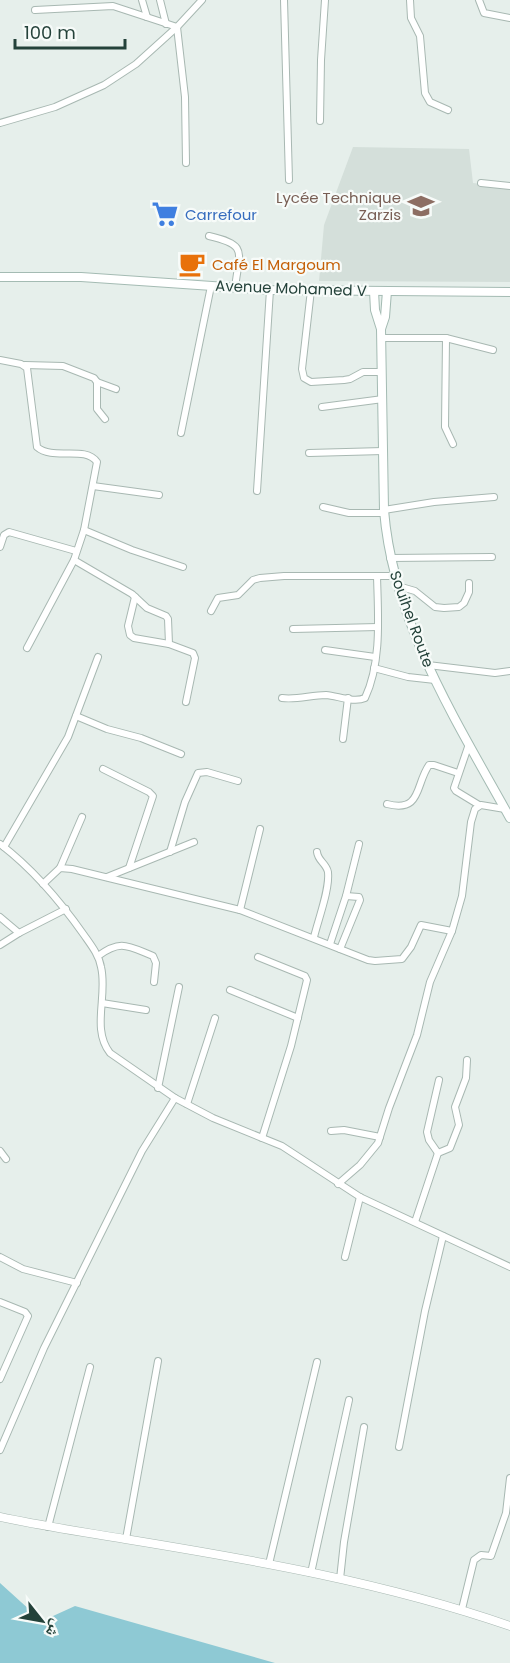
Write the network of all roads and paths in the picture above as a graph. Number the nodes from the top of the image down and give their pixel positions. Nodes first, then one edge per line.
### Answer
1 (142, 0) edge
2 (160, 0) edge
3 (202, 0) edge
4 (284, 0) edge
5 (325, 0) edge
6 (410, 0) edge
7 (479, 0) edge
8 (194, 3) edge
9 (35, 9) dead end
10 (147, 17) junction
11 (510, 18) edge
12 (166, 24) junction
13 (177, 27) junction
14 (448, 110) dead end
15 (320, 121) dead end
16 (0, 123) edge
17 (186, 164) dead end
18 (289, 180) dead end
19 (481, 183) dead end
20 (510, 186) edge
21 (209, 236) dead end
22 (0, 277) edge
23 (211, 286) junction
24 (235, 288) junction
25 (270, 290) junction
26 (311, 291) junction
27 (374, 291) junction
28 (387, 291) junction
29 (510, 292) edge
30 (381, 333) junction
31 (446, 339) junction
32 (493, 350) dead end
33 (0, 360) edge
34 (25, 365) junction
35 (382, 372) junction
36 (97, 382) junction
37 (116, 389) dead end
38 (383, 399) junction
39 (322, 407) dead end
40 (105, 418) dead end
41 (181, 433) dead end
42 (453, 444) dead end
43 (383, 451) junction
44 (309, 453) dead end
45 (93, 486) junction
46 (257, 491) dead end
47 (159, 495) dead end
48 (494, 497) dead end
49 (323, 507) dead end
50 (384, 512) junction
51 (84, 530) junction
52 (0, 548) edge
53 (76, 551) junction
54 (492, 557) dead end
55 (390, 558) junction
56 (74, 560) junction
57 (183, 567) dead end
58 (377, 576) junction
59 (394, 576) junction
60 (469, 583) dead end
61 (398, 586) junction
62 (135, 597) junction
63 (211, 611) dead end
64 (378, 627) junction
65 (293, 628) dead end
66 (169, 644) junction
67 (27, 648) dead end
68 (325, 650) dead end
69 (98, 657) dead end
70 (375, 657) junction
71 (428, 665) junction
72 (374, 668) junction
73 (510, 671) edge
74 (435, 680) junction
75 (282, 698) dead end
76 (348, 698) junction
77 (186, 702) dead end
78 (76, 716) junction
79 (343, 739) dead end
80 (469, 743) junction
81 (181, 754) dead end
82 (103, 770) dead end
83 (458, 773) junction
84 (238, 781) dead end
85 (387, 804) dead end
86 (479, 805) junction
87 (505, 809) junction
88 (82, 817) dead end
89 (510, 818) edge
90 (260, 829) dead end
91 (194, 842) dead end
92 (359, 844) dead end
93 (2, 845) edge
94 (170, 852) junction
95 (317, 852) dead end
96 (60, 868) junction
97 (129, 868) junction
98 (110, 879) junction
99 (44, 884) junction
100 (346, 896) junction
101 (66, 909) junction
102 (240, 910) junction
103 (0, 917) edge
104 (452, 931) junction
105 (19, 933) junction
106 (314, 937) junction
107 (330, 944) junction
108 (0, 945) edge
109 (340, 949) junction
110 (98, 956) junction
111 (258, 957) dead end
112 (154, 982) dead end
113 (179, 987) dead end
114 (230, 990) dead end
115 (102, 1003) junction
116 (146, 1010) dead end
117 (215, 1018) dead end
118 (298, 1018) junction
119 (467, 1060) dead end
120 (439, 1080) dead end
121 (158, 1088) junction
122 (175, 1098) junction
123 (187, 1104) junction
124 (331, 1131) dead end
125 (380, 1137) junction
126 (262, 1138) junction
127 (0, 1151) edge
128 (438, 1153) junction
129 (6, 1159) dead end
130 (338, 1184) junction
131 (360, 1197) junction
132 (415, 1222) junction
133 (443, 1236) junction
134 (0, 1257) edge
135 (345, 1257) dead end
136 (509, 1264) edge
137 (77, 1283) junction
138 (0, 1302) edge
139 (158, 1361) dead end
140 (317, 1362) dead end
141 (90, 1366) dead end
142 (0, 1379) edge
143 (349, 1400) dead end
144 (364, 1427) dead end
145 (399, 1447) dead end
146 (0, 1450) edge
147 (510, 1478) edge
148 (0, 1517) edge
149 (48, 1527) junction
150 (126, 1539) junction
151 (269, 1564) junction
152 (312, 1573) junction
153 (339, 1579) junction
154 (462, 1609) junction
155 (510, 1626) edge

1 - 10 street
2 - 12 street
3 - 8 street
4 - 18 street
5 - 15 street
6 - 14 street
7 - 11 street
8 - 13 street
9 - 10 street
10 - 12 street
12 - 13 street
13 - 16 street
13 - 17 street
19 - 20 street
21 - 24 street
22 - 23 main road, Avenue Mohamed V
23 - 24 main road, Avenue Mohamed V
23 - 41 street
24 - 25 main road, Avenue Mohamed V
25 - 26 main road, Avenue Mohamed V
25 - 46 street
26 - 27 main road, Avenue Mohamed V
26 - 35 street
27 - 28 main road, Avenue Mohamed V
27 - 30 main road
28 - 29 main road, Avenue Mohamed V
28 - 30 main road
30 - 31 street
30 - 35 main road, Souihel Route
31 - 32 street
31 - 42 street
33 - 34 street
34 - 36 street
34 - 45 street
35 - 38 main road, Souihel Route
36 - 37 street
36 - 40 street
38 - 39 street
38 - 43 main road, Souihel Route
43 - 44 street
43 - 50 main road, Souihel Route
45 - 47 street
45 - 51 street
48 - 50 street
49 - 50 street
50 - 55 main road, Souihel Route
51 - 53 street
51 - 57 street
52 - 53 street
53 - 56 street
54 - 55 street
55 - 59 main road, Souihel Route
56 - 62 street
56 - 67 street
58 - 59 street
58 - 63 street
58 - 64 street
59 - 61 main road, Souihel Route
60 - 61 street
61 - 71 main road, Souihel Route
62 - 66 street
62 - 66 street
64 - 65 street
64 - 70 street
66 - 77 street
68 - 70 street
69 - 78 street
70 - 72 street
71 - 73 street
71 - 74 main road, Souihel Route
72 - 74 street
72 - 76 street
74 - 80 main road, Souihel Route
75 - 76 street
76 - 79 street
78 - 81 street
78 - 93 street
80 - 83 street
80 - 87 main road, Souihel Route
82 - 97 street
83 - 85 street
83 - 86 street
84 - 94 street
86 - 87 street
86 - 104 street
87 - 89 main road, Souihel Route
88 - 96 street
90 - 102 street
91 - 94 street
92 - 100 street
93 - 99 street
94 - 97 street
95 - 106 street
96 - 98 street
96 - 99 street
97 - 98 street
98 - 102 street
99 - 101 street
100 - 107 street
100 - 109 street
101 - 105 street
101 - 110 street
102 - 106 street
103 - 105 street
104 - 109 street
104 - 125 street
105 - 108 street
106 - 107 street
107 - 109 street
110 - 112 street
110 - 115 street
111 - 118 street
113 - 121 street
114 - 118 street
115 - 116 street
115 - 121 street
117 - 123 street
118 - 126 street
119 - 128 street
120 - 128 street
121 - 122 street
122 - 123 street
122 - 137 street
123 - 126 street
124 - 125 street
125 - 130 street
126 - 130 street
127 - 129 street
128 - 132 street
130 - 131 street
131 - 132 street
131 - 135 street
132 - 133 street
133 - 136 street
133 - 145 street
134 - 137 street
137 - 146 street
138 - 142 street
139 - 150 street
140 - 151 street
141 - 149 street
143 - 152 street
144 - 153 street
147 - 154 street
148 - 149 street
149 - 150 street
150 - 151 street
151 - 152 street
152 - 153 street
153 - 154 street
154 - 155 street

